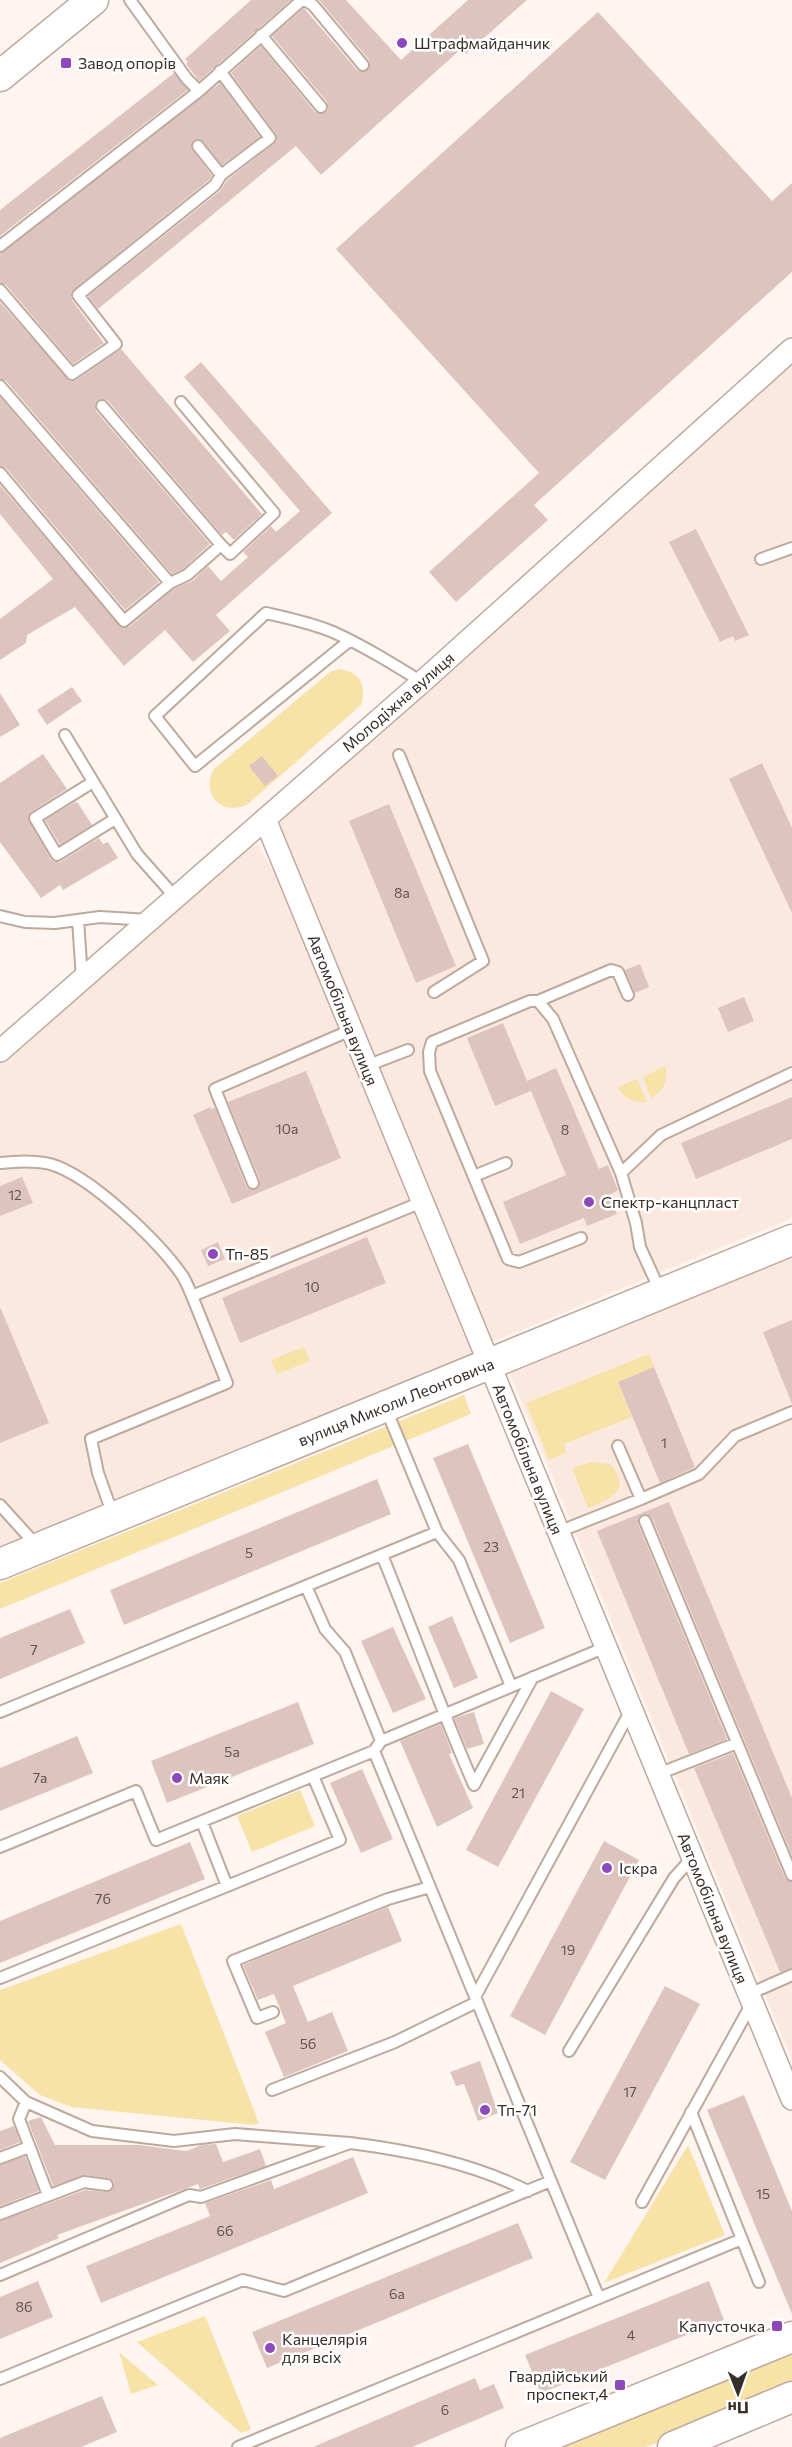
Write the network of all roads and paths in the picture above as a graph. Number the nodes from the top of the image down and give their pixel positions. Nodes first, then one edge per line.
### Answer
1 (93, 0) edge
2 (130, 0) edge
3 (303, 0) edge
4 (261, 35) junction
5 (363, 65) dead end
6 (220, 71) junction
7 (0, 76) edge
8 (199, 91) junction
9 (321, 107) dead end
10 (198, 146) dead end
11 (221, 175) junction
12 (0, 246) edge
13 (0, 290) edge
14 (792, 348) edge
15 (0, 386) edge
16 (181, 402) dead end
17 (102, 406) dead end
18 (0, 472) edge
19 (221, 545) junction
20 (792, 548) edge
21 (761, 559) dead end
22 (170, 583) junction
23 (349, 641) junction
24 (422, 682) junction
25 (65, 735) dead end
26 (399, 754) dead end
27 (93, 782) junction
28 (115, 819) junction
29 (264, 819) junction
30 (175, 897) junction
31 (0, 916) edge
32 (78, 920) junction
33 (149, 920) junction
34 (82, 979) junction
35 (434, 992) dead end
36 (628, 995) dead end
37 (538, 1001) junction
38 (351, 1030) junction
39 (408, 1050) dead end
40 (0, 1051) edge
41 (366, 1066) junction
42 (792, 1073) edge
43 (0, 1163) edge
44 (506, 1163) dead end
45 (621, 1173) junction
46 (474, 1176) junction
47 (253, 1183) dead end
48 (422, 1202) junction
49 (581, 1238) dead end
50 (792, 1240) edge
51 (661, 1294) junction
52 (192, 1296) junction
53 (489, 1364) junction
54 (385, 1407) junction
55 (792, 1412) edge
56 (618, 1446) dead end
57 (641, 1499) junction
58 (0, 1505) edge
59 (114, 1518) junction
60 (645, 1521) dead end
61 (437, 1532) junction
62 (558, 1532) junction
63 (39, 1548) junction
64 (382, 1555) junction
65 (0, 1564) edge
66 (306, 1586) junction
67 (606, 1647) junction
68 (533, 1677) junction
69 (511, 1686) junction
70 (632, 1710) junction
71 (0, 1712) edge
72 (443, 1715) junction
73 (381, 1742) junction
74 (737, 1743) junction
75 (374, 1751) junction
76 (658, 1774) junction
77 (312, 1776) junction
78 (202, 1822) junction
79 (0, 1847) edge
80 (692, 1858) junction
81 (792, 1875) edge
82 (227, 1886) junction
83 (430, 1887) junction
84 (792, 1976) edge
85 (0, 1978) edge
86 (750, 1998) junction
87 (476, 2000) junction
88 (273, 2012) dead end
89 (569, 2051) dead end
90 (0, 2077) edge
91 (272, 2090) dead end
92 (792, 2099) edge
93 (26, 2102) junction
94 (691, 2112) junction
95 (350, 2143) junction
96 (29, 2147) junction
97 (0, 2158) edge
98 (551, 2181) junction
99 (107, 2185) dead end
100 (528, 2191) junction
101 (48, 2195) junction
102 (642, 2202) dead end
103 (0, 2214) edge
104 (742, 2239) junction
105 (0, 2275) edge
106 (759, 2282) dead end
107 (599, 2298) junction
108 (792, 2337) edge
109 (0, 2379) edge
110 (792, 2397) edge
111 (256, 2443) edge
112 (237, 2447) edge
113 (521, 2447) edge
114 (673, 2447) edge

1 - 7 street
2 - 8 lane
3 - 4 lane
3 - 5 lane
4 - 6 lane
4 - 9 lane
6 - 8 lane
6 - 11 lane
8 - 12 lane
10 - 11 lane
11 - 13 lane
14 - 24 street, Молодіжна вулиця
15 - 22 lane
16 - 19 lane
17 - 19 lane
18 - 22 lane
19 - 22 lane
20 - 21 lane
23 - 23 lane
23 - 24 lane
24 - 29 street, Молодіжна вулиця
25 - 27 lane
26 - 35 lane
27 - 28 lane
27 - 28 lane
28 - 30 lane
29 - 30 street, Молодіжна вулиця
29 - 38 street, Автомобільна вулиця
30 - 33 street, Молодіжна вулиця
31 - 32 lane
32 - 33 lane
32 - 34 lane
33 - 34 street, Молодіжна вулиця
34 - 40 street, Молодіжна вулиця
36 - 37 lane
37 - 45 lane
37 - 46 lane
38 - 41 street, Автомобільна вулиця
38 - 47 lane
39 - 41 lane
41 - 48 street, Автомобільна вулиця
42 - 45 lane
43 - 52 lane
44 - 46 lane
45 - 51 lane
46 - 49 lane
48 - 52 lane
48 - 53 street, Автомобільна вулиця
50 - 51 street, вулиця Миколи Леонтовича
51 - 53 street, вулиця Миколи Леонтовича
52 - 59 lane
53 - 54 street, вулиця Миколи Леонтовича
53 - 62 street, Автомобільна вулиця
54 - 59 street, вулиця Миколи Леонтовича
54 - 61 lane
55 - 57 lane
56 - 57 lane
57 - 62 lane
58 - 63 lane
59 - 63 street, вулиця Миколи Леонтовича
60 - 74 lane
61 - 64 lane
61 - 69 lane
62 - 67 street, Автомобільна вулиця
63 - 65 street, вулиця Миколи Леонтовича
64 - 66 lane
64 - 72 lane
66 - 71 lane
66 - 73 lane
67 - 68 lane
67 - 70 street, Автомобільна вулиця
68 - 69 lane
68 - 72 lane
69 - 72 lane
70 - 76 street, Автомобільна вулиця
70 - 87 lane
72 - 73 lane
73 - 75 lane
74 - 76 lane
74 - 81 lane
75 - 77 lane
75 - 83 lane
76 - 80 street, Автомобільна вулиця
77 - 78 lane
77 - 82 lane
78 - 79 lane
78 - 82 lane
80 - 86 street, Автомобільна вулиця
80 - 89 lane
82 - 85 lane
83 - 87 lane
83 - 88 lane
84 - 86 lane
86 - 92 street, Автомобільна вулиця
86 - 94 lane
87 - 91 lane
87 - 98 lane
90 - 93 lane
93 - 95 lane
93 - 96 lane
94 - 102 lane
94 - 104 lane
95 - 100 lane
95 - 105 lane
96 - 97 lane
96 - 101 lane
98 - 100 lane
98 - 107 lane
99 - 101 lane
100 - 109 lane
101 - 103 lane
104 - 106 lane
104 - 107 lane
107 - 111 lane
108 - 113 street
110 - 114 street
111 - 112 lane

